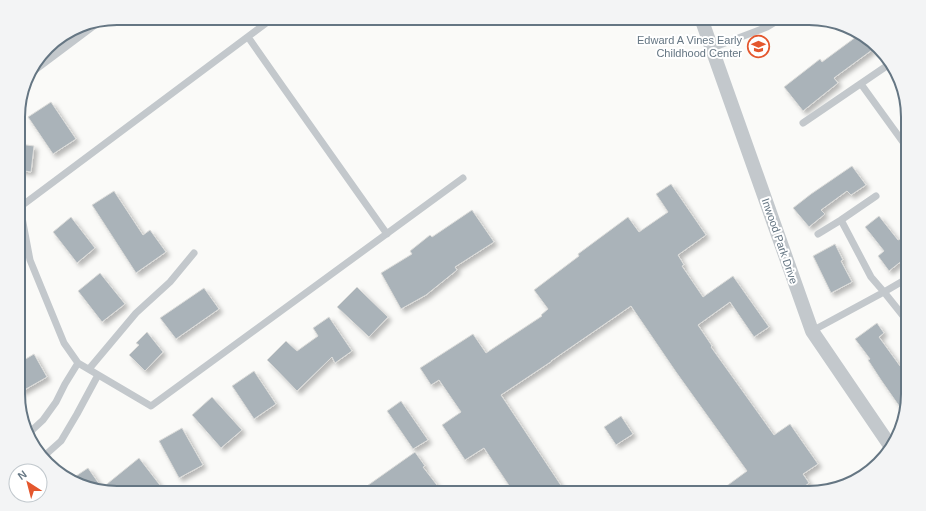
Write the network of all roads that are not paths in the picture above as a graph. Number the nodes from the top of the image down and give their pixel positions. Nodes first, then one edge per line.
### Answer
1 (264, 25) edge
2 (704, 25) edge
3 (770, 25) edge
4 (76, 35) edge
5 (248, 37) junction
6 (712, 48) junction
7 (48, 56) edge
8 (886, 66) edge
9 (861, 84) junction
10 (802, 124) dead end
11 (901, 140) edge
12 (463, 178) dead end
13 (876, 196) dead end
14 (25, 203) edge
15 (841, 220) junction
16 (25, 234) edge
17 (387, 234) junction
18 (818, 234) dead end
19 (194, 253) dead end
20 (901, 282) edge
21 (884, 292) junction
22 (901, 313) edge
23 (812, 331) junction
24 (78, 363) junction
25 (89, 369) junction
26 (98, 375) junction
27 (32, 430) edge
28 (887, 441) edge
29 (47, 453) edge

1 - 5 lane
2 - 6 street, Inwood Park Drive
3 - 6 lane
4 - 7 street
5 - 14 lane
5 - 17 lane
6 - 23 street, Inwood Park Drive
8 - 9 lane
9 - 10 lane
9 - 11 lane
12 - 17 lane
13 - 15 lane
15 - 18 lane
15 - 21 lane
16 - 24 lane
17 - 26 lane
19 - 25 lane
20 - 21 lane
21 - 22 lane
21 - 23 lane
23 - 28 street, Inwood Park Drive
24 - 25 lane
24 - 27 lane
25 - 26 lane
26 - 29 lane

